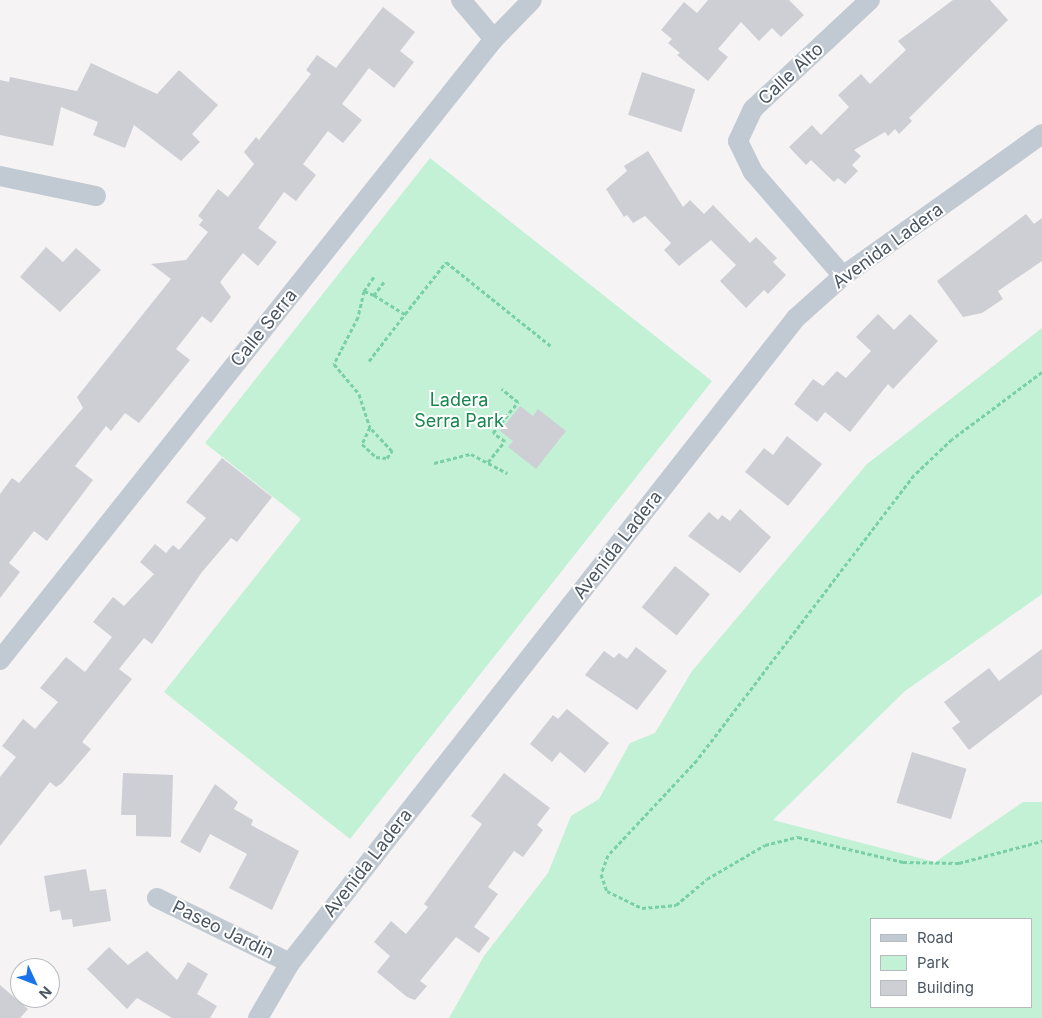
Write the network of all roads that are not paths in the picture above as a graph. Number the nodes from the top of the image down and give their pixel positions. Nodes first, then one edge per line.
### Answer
1 (461, 0) edge
2 (532, 0) edge
3 (870, 0) edge
4 (494, 39) junction
5 (1042, 134) edge
6 (0, 176) edge
7 (96, 196) dead end
8 (843, 276) junction
9 (0, 660) edge
10 (157, 898) dead end
11 (290, 963) junction
12 (258, 1018) edge

1 - 4 street
2 - 4 street, Calle Serra
3 - 8 street, Calle Alto
4 - 9 street, Calle Serra
5 - 8 street, Avenida Ladera
6 - 7 street
8 - 11 street, Avenida Ladera
10 - 11 street, Paseo Jardin
11 - 12 street, Avenida Ladera

